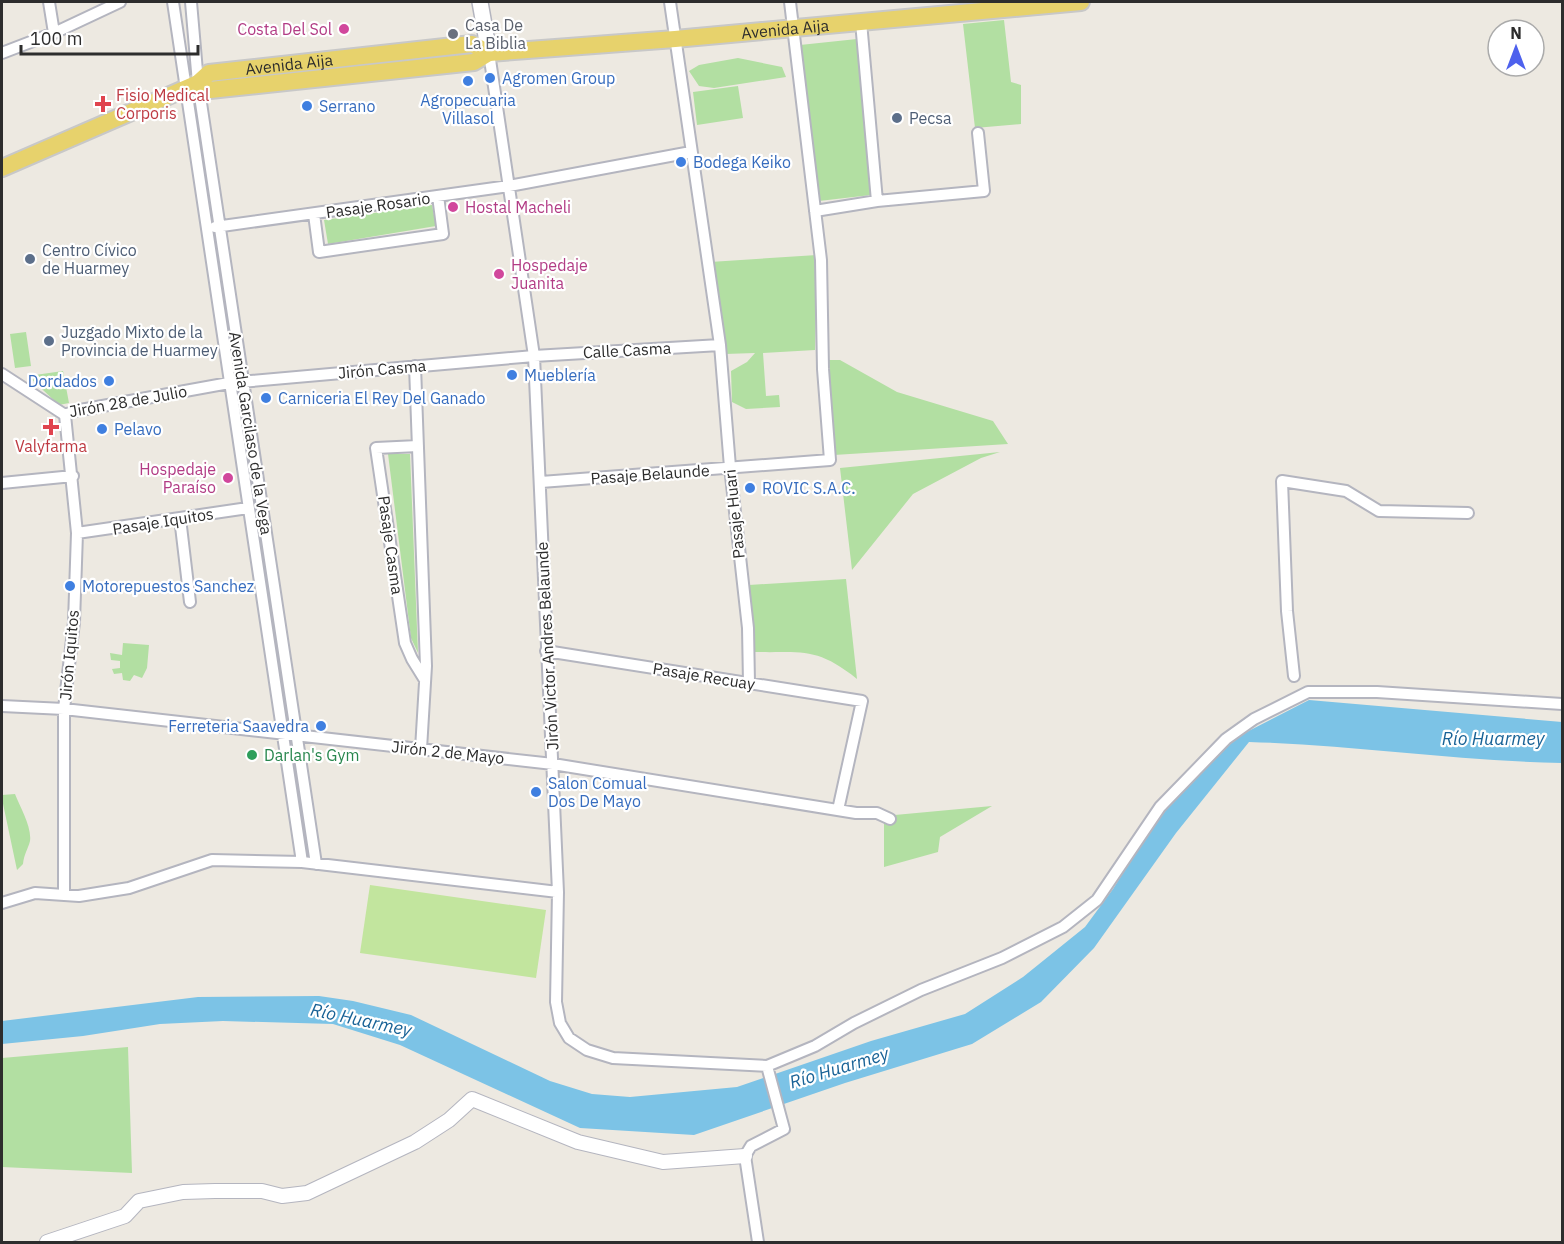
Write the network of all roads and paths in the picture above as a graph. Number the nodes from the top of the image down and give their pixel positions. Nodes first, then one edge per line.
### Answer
1 (49, 2) edge
2 (120, 2) edge
3 (173, 2) edge
4 (191, 2) edge
5 (480, 2) edge
6 (670, 2) edge
7 (790, 2) edge
8 (1081, 2) edge
9 (861, 22) junction
10 (792, 28) junction
11 (54, 33) junction
12 (675, 39) junction
13 (2, 53) edge
14 (489, 53) junction
15 (191, 85) junction
16 (978, 133) dead end
17 (691, 152) junction
18 (2, 168) edge
19 (509, 186) junction
20 (438, 196) junction
21 (877, 201) junction
22 (815, 211) junction
23 (314, 214) junction
24 (220, 227) junction
25 (206, 229) junction
26 (720, 345) junction
27 (534, 356) junction
28 (415, 366) junction
29 (2, 374) edge
30 (244, 382) junction
31 (229, 383) junction
32 (65, 415) junction
33 (418, 446) junction
34 (730, 467) junction
35 (73, 476) junction
36 (541, 482) junction
37 (2, 483) edge
38 (248, 508) junction
39 (1468, 513) dead end
40 (180, 518) junction
41 (77, 533) junction
42 (190, 602) dead end
43 (546, 651) junction
44 (1294, 676) dead end
45 (425, 680) junction
46 (749, 683) junction
47 (1563, 704) edge
48 (2, 706) edge
49 (64, 709) junction
50 (283, 734) junction
51 (297, 735) junction
52 (421, 749) junction
53 (553, 764) junction
54 (838, 810) junction
55 (890, 819) dead end
56 (302, 862) junction
57 (316, 864) junction
58 (558, 892) junction
59 (64, 895) junction
60 (2, 903) edge
61 (767, 1066) junction
62 (745, 1156) junction
63 (47, 1242) edge
64 (758, 1242) edge

1 - 11 street
2 - 11 street
3 - 15 street, Avenida Garcilaso de la Vega
4 - 15 street, Avenida Garcilaso de la Vega
5 - 14 main road
6 - 12 street, Pasaje Huari
7 - 10 street
8 - 9 main road, Avenida Aija
9 - 10 main road, Avenida Aija
9 - 21 street
10 - 12 main road, Avenida Aija
10 - 22 street
11 - 13 street
12 - 14 main road, Avenida Aija
12 - 17 street, Pasaje Huari
14 - 15 main road, Avenida Aija
14 - 19 street, Jirón Victor Andres Belaunde
15 - 18 main road, Avenida Aija
15 - 24 street, Avenida Garcilaso de la Vega
15 - 25 street, Avenida Garcilaso de la Vega
16 - 21 street
17 - 19 street, Pasaje Rosario
17 - 26 street, Pasaje Huari
19 - 20 street, Pasaje Rosario
19 - 27 street, Jirón Victor Andres Belaunde
20 - 23 street, Pasaje Rosario
20 - 23 street
21 - 22 street
22 - 34 street, Pasaje Belaunde
23 - 24 street, Pasaje Rosario
24 - 25 street, Pasaje Rosario
24 - 30 street, Avenida Garcilaso de la Vega
25 - 31 street, Avenida Garcilaso de la Vega
26 - 27 street, Calle Casma
26 - 34 street, Pasaje Huari
27 - 28 street, Jirón Casma
27 - 36 street, Jirón Victor Andres Belaunde
28 - 30 street, Jirón Casma
28 - 33 street, Pasaje Casma
29 - 32 street, Jirón 28 de Julio
30 - 31 street, Jirón Casma
30 - 51 street, Avenida Garcilaso de la Vega
31 - 32 street, Jirón 28 de Julio
31 - 38 street, Avenida Garcilaso de la Vega
32 - 35 street, Jirón Iquitos
33 - 45 street, Pasaje Casma
33 - 45 street, Pasaje Casma
34 - 36 street, Pasaje Belaunde
34 - 46 street, Pasaje Huari
35 - 37 street
35 - 41 street, Jirón Iquitos
36 - 43 street, Jirón Victor Andres Belaunde
38 - 40 street, Pasaje Iquitos
38 - 50 street, Avenida Garcilaso de la Vega
39 - 44 street
40 - 41 street, Pasaje Iquitos
40 - 42 street
41 - 49 street, Jirón Iquitos
43 - 46 street, Pasaje Recuay
43 - 53 street, Jirón Victor Andres Belaunde
45 - 52 street, Pasaje Casma
46 - 54 street, Pasaje Recuay
47 - 61 street
48 - 49 street, Jirón 2 de Mayo
49 - 50 street, Jirón 2 de Mayo
49 - 59 street, Jirón Iquitos
50 - 51 street, Jirón 2 de Mayo
50 - 56 street, Avenida Garcilaso de la Vega
51 - 52 street, Jirón 2 de Mayo
51 - 57 street, Avenida Garcilaso de la Vega
52 - 53 street, Jirón 2 de Mayo
53 - 54 street, Jirón 2 de Mayo
53 - 58 street, Jirón Victor Andres Belaunde
54 - 55 street, Jirón 2 de Mayo
56 - 57 street
56 - 59 street
57 - 58 street
58 - 61 street, Jirón Victor Andres Belaunde
59 - 60 street
61 - 62 street
62 - 63 street
62 - 64 street

